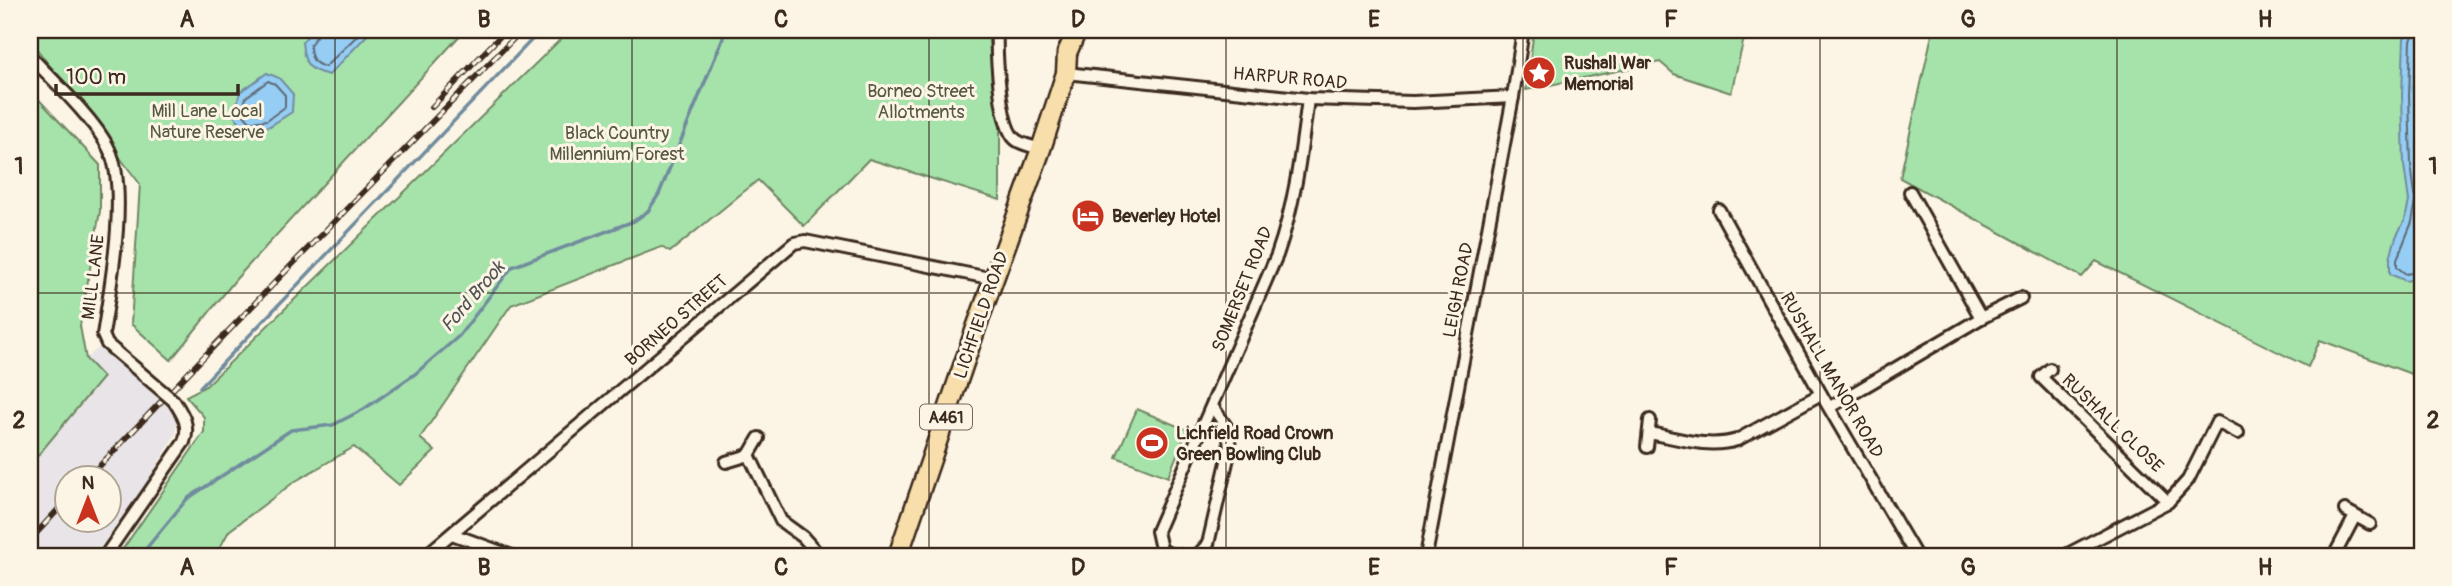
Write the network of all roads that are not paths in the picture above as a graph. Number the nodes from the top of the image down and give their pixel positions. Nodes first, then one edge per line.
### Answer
1 (997, 30) edge
2 (1077, 30) edge
3 (1087, 30) edge
4 (1523, 30) edge
5 (30, 55) edge
6 (1066, 73) junction
7 (1513, 97) junction
8 (1308, 99) junction
9 (1041, 149) junction
10 (1910, 192) dead end
11 (1719, 210) dead end
12 (1937, 212) dead end
13 (1925, 219) junction
14 (994, 279) junction
15 (2021, 298) dead end
16 (1981, 318) junction
17 (2050, 369) dead end
18 (1821, 394) junction
19 (1212, 407) junction
20 (1830, 407) junction
21 (1650, 420) dead end
22 (1649, 433) junction
23 (2238, 433) dead end
24 (759, 438) dead end
25 (1647, 447) dead end
26 (748, 455) junction
27 (726, 462) dead end
28 (2168, 502) junction
29 (2370, 524) dead end
30 (452, 534) junction
31 (105, 556) edge
32 (425, 556) edge
33 (512, 556) edge
34 (820, 556) edge
35 (898, 556) edge
36 (1183, 556) edge
37 (1197, 556) edge
38 (1426, 556) edge
39 (1916, 556) edge
40 (2064, 556) edge
41 (2334, 556) edge

1 - 9 street
2 - 6 highway, LICHFIELD ROAD / A461
3 - 6 highway, LICHFIELD ROAD / A461
4 - 7 street, LEIGH ROAD
5 - 31 street, MILL LANE, bridge
6 - 8 street, HARPUR ROAD
6 - 9 highway, LICHFIELD ROAD / A461
7 - 8 street, HARPUR ROAD
7 - 38 street, LEIGH ROAD
8 - 19 street, SOMERSET ROAD
9 - 14 highway, LICHFIELD ROAD / A461
10 - 13 street
11 - 18 street, RUSHALL MANOR ROAD
12 - 13 street
13 - 16 street
14 - 30 street, BORNEO STREET
14 - 35 highway, LICHFIELD ROAD / A461
15 - 16 street
16 - 20 street
17 - 28 street, RUSHALL CLOSE
18 - 20 street, RUSHALL MANOR ROAD
18 - 22 street
19 - 36 street, SOMERSET ROAD
19 - 37 street
20 - 39 street, RUSHALL MANOR ROAD
21 - 22 street
22 - 25 street
23 - 28 street
24 - 26 street
26 - 27 street
26 - 34 street
28 - 40 street
29 - 41 street
30 - 32 street, BORNEO STREET
30 - 33 street

